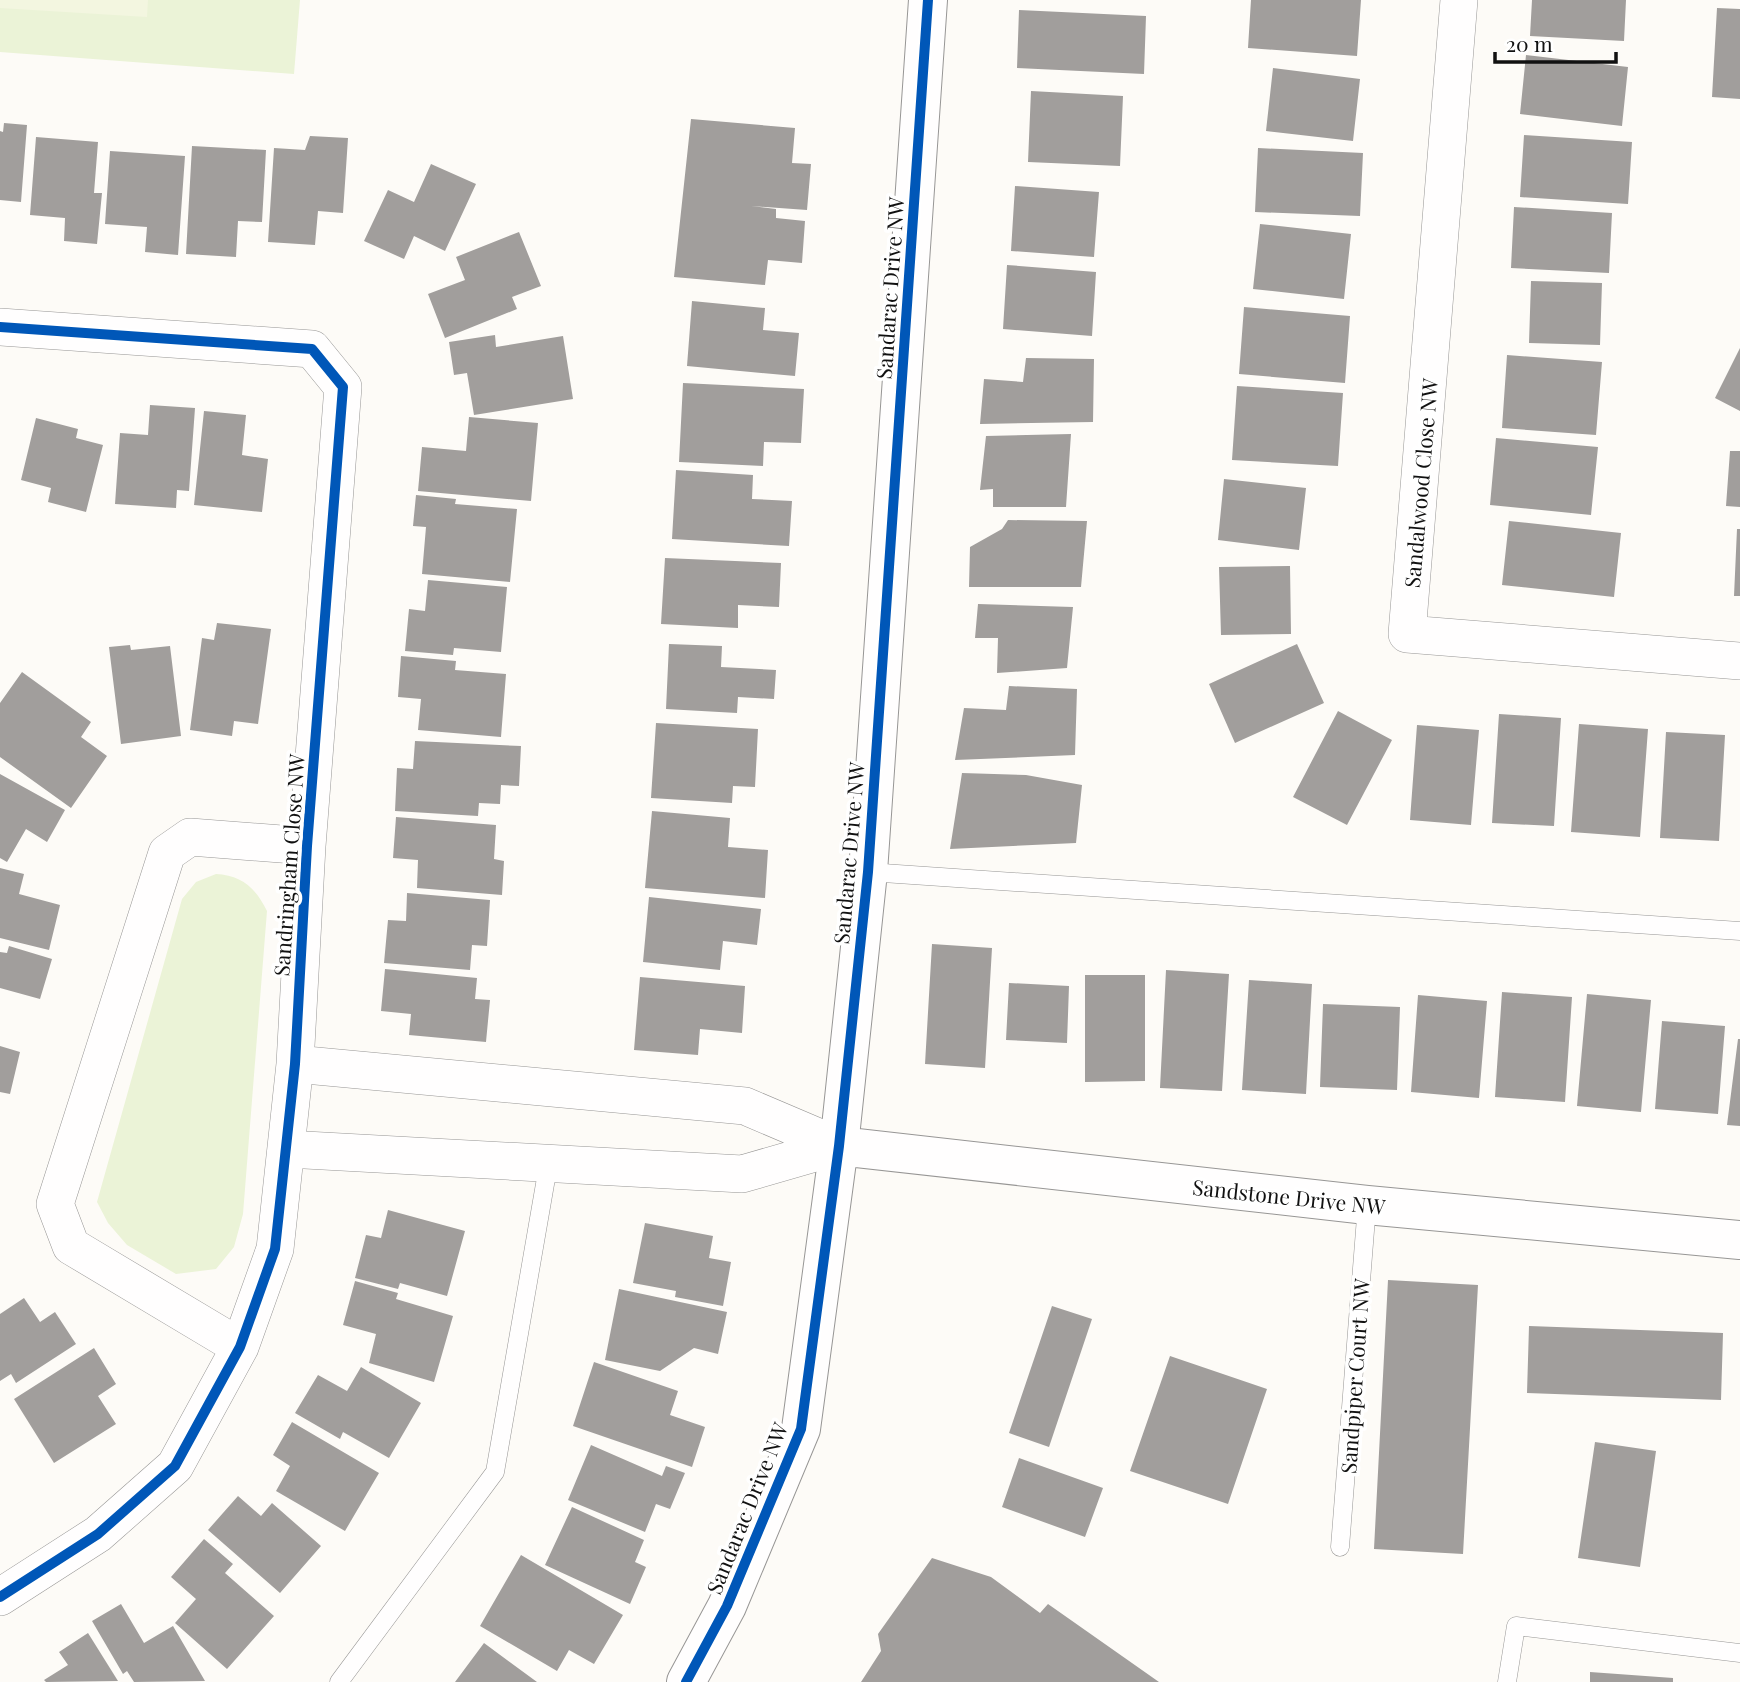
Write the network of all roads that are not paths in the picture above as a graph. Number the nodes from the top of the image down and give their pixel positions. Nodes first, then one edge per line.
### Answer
1 (928, 0) edge
2 (1458, 0) edge
3 (0, 327) edge
4 (1740, 662) edge
5 (307, 846) junction
6 (868, 872) junction
7 (1740, 931) edge
8 (295, 1064) junction
9 (839, 1146) junction
10 (288, 1149) junction
11 (549, 1161) junction
12 (1367, 1205) junction
13 (1740, 1240) edge
14 (240, 1348) junction
15 (1340, 1547) dead end
16 (0, 1597) edge
17 (1740, 1653) edge
18 (339, 1682) edge
19 (686, 1682) edge
20 (1507, 1682) edge

1 - 6 street, Sandarac Drive NW
2 - 4 street, Sandalwood Close NW
3 - 5 street, Sandringham Close NW
5 - 8 street, Sandringham Close NW
5 - 14 street, Sandringham Close NW
6 - 7 lane
6 - 9 street, Sandarac Drive NW
8 - 9 street
8 - 10 street, Sandringham Close NW
9 - 11 street
9 - 12 street, Sandstone Drive NW
9 - 19 street, Sandarac Drive NW
10 - 11 street
10 - 14 street, Sandringham Close NW
11 - 18 lane
12 - 13 street, Sandstone Drive NW
12 - 15 lane, Sandpiper Court NW
14 - 16 street, Sandringham Close NW
17 - 20 lane

